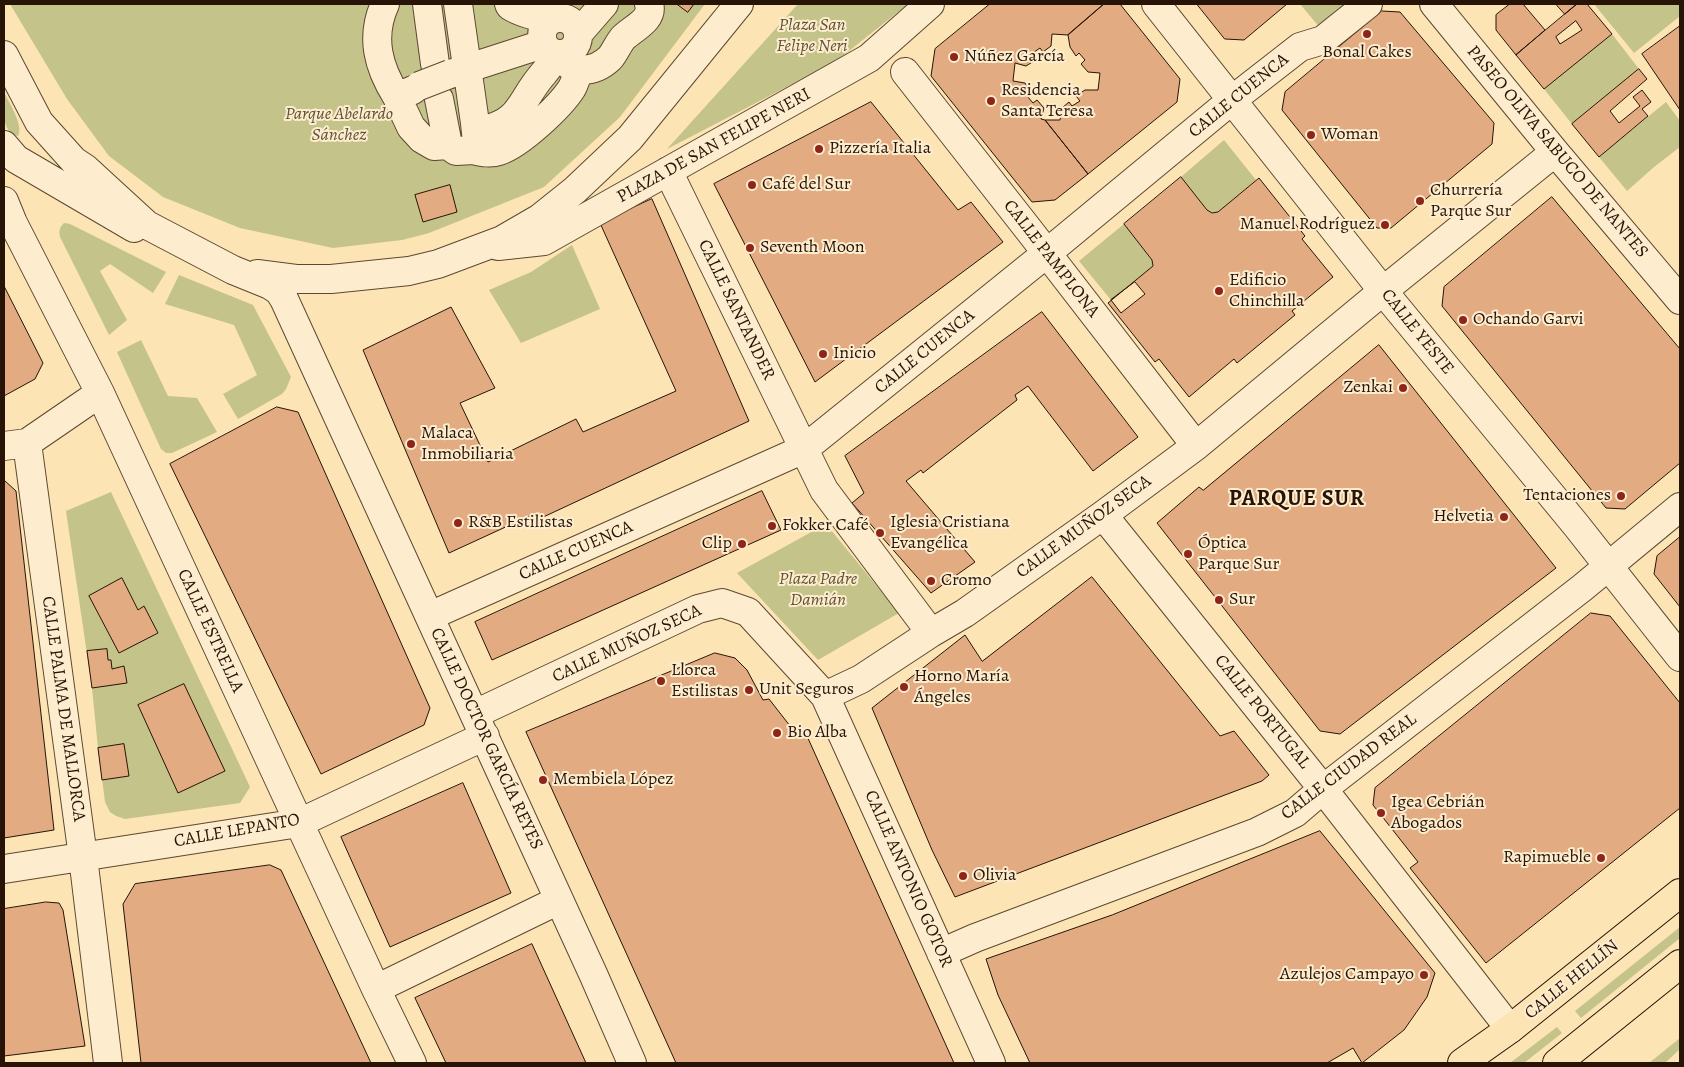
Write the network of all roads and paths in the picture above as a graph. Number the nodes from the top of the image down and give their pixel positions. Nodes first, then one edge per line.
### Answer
1 (386, 4) edge
2 (427, 4) edge
3 (458, 4) edge
4 (509, 4) edge
5 (604, 4) edge
6 (649, 4) edge
7 (739, 4) edge
8 (930, 4) edge
9 (1156, 4) edge
10 (1368, 4) edge
11 (1434, 4) edge
12 (563, 19) edge
13 (4, 55) edge
14 (560, 56) junction
15 (451, 69) junction
16 (905, 72) dead end
17 (418, 94) junction
18 (1232, 100) junction
19 (466, 146) junction
20 (1555, 152) junction
21 (8, 158) edge
22 (668, 171) junction
23 (7, 216) edge
24 (147, 225) junction
25 (480, 248) junction
26 (1048, 253) junction
27 (232, 270) junction
28 (305, 279) junction
29 (1382, 291) junction
30 (1680, 300) edge
31 (100, 393) junction
32 (338, 417) junction
33 (15, 444) edge
34 (1196, 446) junction
35 (804, 449) junction
36 (1680, 508) edge
37 (1103, 515) junction
38 (1608, 566) junction
39 (430, 616) junction
40 (930, 633) junction
41 (1680, 657) edge
42 (825, 696) junction
43 (480, 725) junction
44 (1323, 789) junction
45 (299, 823) junction
46 (83, 856) junction
47 (4, 869) edge
48 (1680, 893) edge
49 (559, 900) junction
50 (941, 953) junction
51 (1680, 964) edge
52 (376, 989) junction
53 (1510, 1029) junction
54 (108, 1063) edge
55 (412, 1063) edge
56 (632, 1063) edge
57 (990, 1063) edge
58 (1462, 1063) edge
59 (1557, 1063) edge

1 - 17 street
2 - 15 street
3 - 15 street
4 - 12 street
5 - 12 street
6 - 14 street
7 - 25 street
8 - 22 street, PLAZA DE SAN FELIPE NERI
9 - 18 street, CALLE YESTE
10 - 18 street, CALLE CUENCA
11 - 20 street, PASEO OLIVA SABUCO DE NANTES
12 - 14 street
13 - 24 street
14 - 15 street
14 - 19 street
15 - 17 street, bridge
15 - 19 street
16 - 26 street, CALLE PAMPLONA
17 - 19 street
17 - 19 street
18 - 26 street, CALLE CUENCA
18 - 29 street, CALLE YESTE
20 - 29 street, CALLE MUÑOZ SECA
20 - 30 street, PASEO OLIVA SABUCO DE NANTES
21 - 24 street
21 - 27 street
22 - 25 street, PLAZA DE SAN FELIPE NERI
22 - 35 street, CALLE SANTANDER
23 - 31 street, CALLE ESTRELLA
24 - 27 street
25 - 28 street
26 - 34 street, CALLE PAMPLONA
26 - 35 street, CALLE CUENCA
27 - 28 street
27 - 32 street, CALLE DOCTOR GARCÍA REYES
28 - 32 street, CALLE DOCTOR GARCÍA REYES
29 - 34 street, CALLE MUÑOZ SECA
29 - 38 street, CALLE YESTE
31 - 33 street, CALLE PALMA DE MALLORCA
31 - 45 street, CALLE ESTRELLA
32 - 39 street, CALLE DOCTOR GARCÍA REYES
33 - 46 street, CALLE PALMA DE MALLORCA
34 - 37 street, CALLE MUÑOZ SECA
35 - 39 street, CALLE CUENCA
35 - 40 street, CALLE SANTANDER
36 - 38 street, CALLE CIUDAD REAL
37 - 40 street, CALLE MUÑOZ SECA
37 - 44 street, CALLE PORTUGAL
38 - 41 street, CALLE YESTE
38 - 44 street, CALLE CIUDAD REAL
39 - 43 street, CALLE DOCTOR GARCÍA REYES
40 - 42 street, CALLE MUÑOZ SECA
42 - 43 street, CALLE MUÑOZ SECA
42 - 50 street, CALLE ANTONIO GOTOR
43 - 45 street, CALLE LEPANTO
43 - 49 street, CALLE DOCTOR GARCÍA REYES
44 - 50 street, CALLE CIUDAD REAL
44 - 53 street, CALLE PORTUGAL
45 - 46 street, CALLE LEPANTO
45 - 52 street, CALLE ESTRELLA
46 - 47 street, CALLE LEPANTO
46 - 54 street, CALLE PALMA DE MALLORCA
48 - 53 main road, CALLE HELLÍN
49 - 52 street
49 - 56 street, CALLE DOCTOR GARCÍA REYES
50 - 57 street, CALLE ANTONIO GOTOR
51 - 59 main road
52 - 55 street, CALLE ESTRELLA
53 - 58 main road, CALLE HELLÍN

